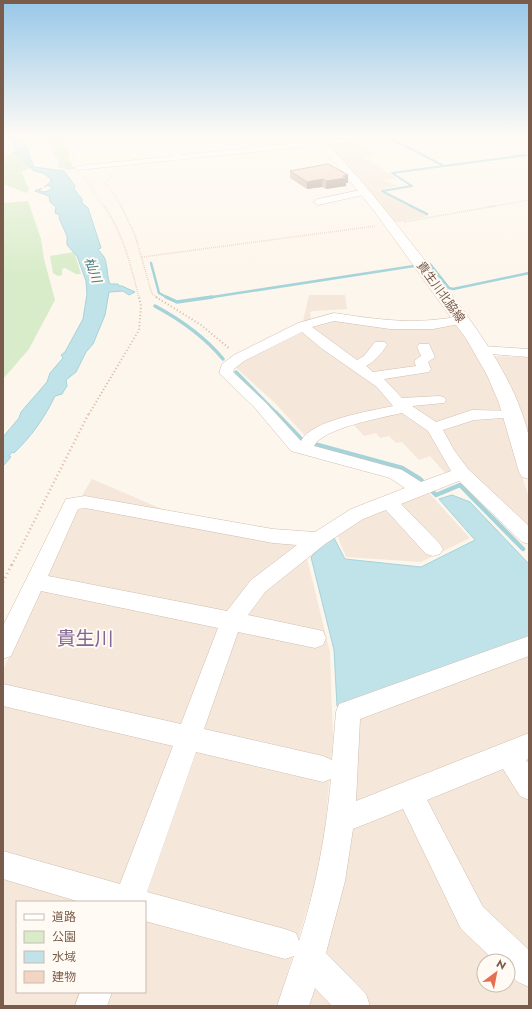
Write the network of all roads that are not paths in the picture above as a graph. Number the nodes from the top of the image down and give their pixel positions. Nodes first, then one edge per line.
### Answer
1 (357, 183) edge
2 (365, 192) junction
3 (318, 202) dead end
4 (461, 320) junction
5 (303, 326) junction
6 (380, 345) dead end
7 (424, 347) dead end
8 (482, 350) junction
9 (529, 353) edge
10 (357, 366) junction
11 (372, 376) junction
12 (439, 400) dead end
13 (401, 406) junction
14 (511, 414) junction
15 (434, 428) junction
16 (524, 437) edge
17 (304, 450) junction
18 (529, 472) edge
19 (462, 473) junction
20 (424, 487) junction
21 (388, 501) junction
22 (529, 537) edge
23 (318, 538) junction
24 (433, 549) dead end
25 (36, 582) junction
26 (231, 622) junction
27 (315, 638) dead end
28 (529, 646) edge
29 (3, 649) edge
30 (3, 695) edge
31 (188, 738) junction
32 (519, 750) edge
33 (323, 769) dead end
34 (529, 788) edge
35 (409, 793) junction
36 (340, 820) junction
37 (3, 865) edge
38 (126, 901) edge
39 (134, 901) edge
40 (146, 907) edge
41 (297, 951) junction
42 (529, 971) edge
43 (96, 993) edge
44 (91, 1006) edge
45 (294, 1006) edge
46 (354, 1006) edge

1 - 2 main road, 貴生川北脇線
2 - 3 street
2 - 4 main road, 貴生川北脇線
4 - 5 street
4 - 8 main road, 貴生川北脇線
5 - 10 street
5 - 17 street
6 - 10 street
7 - 11 street
8 - 9 street
8 - 14 main road, 貴生川北脇線
10 - 11 street
11 - 13 street
12 - 13 street
13 - 15 street
13 - 17 street
14 - 15 street
14 - 16 main road, 貴生川北脇線
15 - 19 street
16 - 18 main road, 貴生川北脇線
17 - 20 street
19 - 20 street
19 - 22 street
20 - 21 street
21 - 23 street
21 - 24 street
23 - 25 street
23 - 26 street
25 - 26 street
25 - 29 street
26 - 27 street
26 - 31 street
28 - 36 street
30 - 31 street
31 - 33 street
31 - 39 street
32 - 34 street
32 - 35 street
35 - 36 street
35 - 42 street
36 - 41 street
37 - 38 street
40 - 41 street
41 - 45 street
41 - 46 street
43 - 44 street

